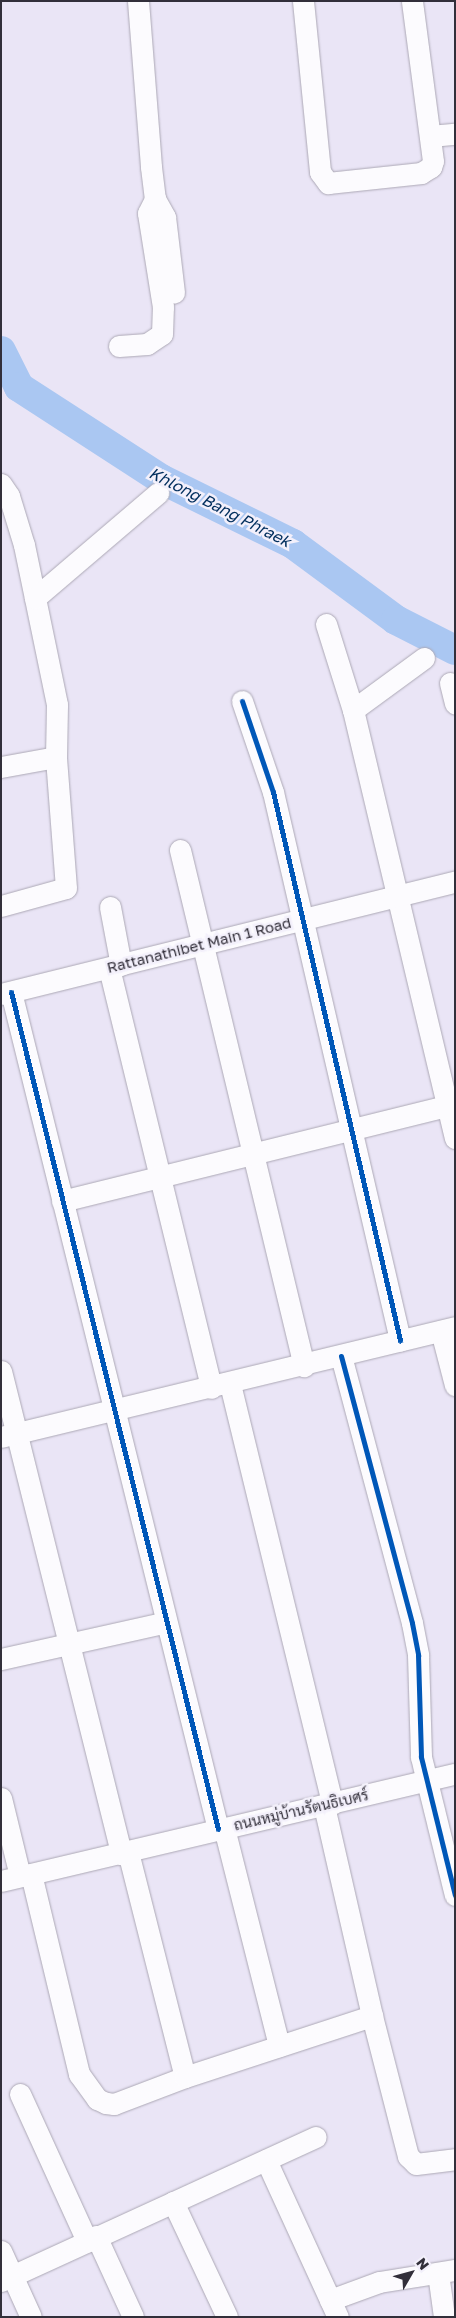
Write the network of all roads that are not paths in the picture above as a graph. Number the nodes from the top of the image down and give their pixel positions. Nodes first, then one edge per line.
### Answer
1 (138, 1) edge
2 (303, 1) edge
3 (412, 1) edge
4 (455, 134) edge
5 (430, 136) junction
6 (156, 199) junction
7 (174, 292) dead end
8 (119, 346) dead end
9 (1, 484) edge
10 (158, 493) dead end
11 (35, 598) junction
12 (326, 624) dead end
13 (424, 658) dead end
14 (242, 701) dead end
15 (354, 710) junction
16 (56, 757) junction
17 (1, 767) edge
18 (180, 850) dead end
19 (455, 882) edge
20 (398, 896) junction
21 (1, 906) edge
22 (110, 907) dead end
23 (301, 920) junction
24 (205, 944) junction
25 (115, 966) junction
26 (6, 993) edge
27 (451, 1105) edge
28 (351, 1131) junction
29 (455, 1138) edge
30 (255, 1155) junction
31 (160, 1177) junction
32 (62, 1201) junction
33 (448, 1329) edge
34 (400, 1340) junction
35 (341, 1356) junction
36 (304, 1366) junction
37 (1, 1371) edge
38 (455, 1385) edge
39 (220, 1386) junction
40 (114, 1412) junction
41 (9, 1435) edge
42 (166, 1622) junction
43 (68, 1645) junction
44 (1, 1659) edge
45 (455, 1774) edge
46 (425, 1780) junction
47 (1, 1798) edge
48 (328, 1805) junction
49 (221, 1828) junction
50 (124, 1853) junction
51 (17, 1877) edge
52 (455, 1895) edge
53 (372, 2016) junction
54 (278, 2046) junction
55 (185, 2077) junction
56 (20, 2094) dead end
57 (316, 2137) dead end
58 (455, 2159) edge
59 (266, 2160) junction
60 (173, 2202) junction
61 (92, 2238) junction
62 (1, 2251) edge
63 (446, 2272) edge
64 (7, 2278) edge
65 (334, 2308) edge
66 (31, 2317) edge
67 (133, 2317) edge
68 (227, 2317) edge
69 (444, 2317) edge

1 - 6 street
2 - 5 street
3 - 5 street
4 - 5 street
6 - 7 street
6 - 8 street
9 - 11 street
10 - 11 street
11 - 16 street
12 - 15 street
13 - 15 street
14 - 23 street
15 - 20 street
16 - 17 street
16 - 21 street
18 - 24 street
19 - 20 street, Rattanathibet Main 1 Road
20 - 23 street, Rattanathibet Main 1 Road
20 - 27 street
22 - 25 street
23 - 24 street, Rattanathibet Main 1 Road
23 - 28 street
24 - 25 street, Rattanathibet Main 1 Road
24 - 30 street
25 - 26 street, Rattanathibet Main 1 Road
25 - 31 street
26 - 32 street
27 - 28 street
27 - 29 street
28 - 30 street
28 - 34 street
30 - 31 street
30 - 36 street
31 - 32 street
31 - 39 street
32 - 40 street
33 - 34 street
33 - 38 street
34 - 35 street
35 - 36 street
35 - 46 street
36 - 39 street
37 - 41 street
39 - 40 street
39 - 48 street
40 - 41 street
40 - 42 street
41 - 43 street
42 - 43 street
42 - 49 street
43 - 44 street
43 - 50 street
45 - 46 street, ถนนหมู่บ้านรัตนธิเบศร์
46 - 48 street, ถนนหมู่บ้านรัตนธิเบศร์
46 - 52 street
47 - 51 street
48 - 49 street, ถนนหมู่บ้านรัตนธิเบศร์
48 - 53 street
49 - 50 street, ถนนหมู่บ้านรัตนธิเบศร์
49 - 54 street
50 - 51 street, ถนนหมู่บ้านรัตนธิเบศร์
50 - 55 street
51 - 55 street
53 - 54 street
53 - 58 street
54 - 55 street
56 - 61 street
57 - 59 street
59 - 60 street
59 - 65 street
60 - 61 street
60 - 68 street
61 - 64 street
61 - 67 street
62 - 64 street
63 - 65 street
63 - 69 street
64 - 66 street

